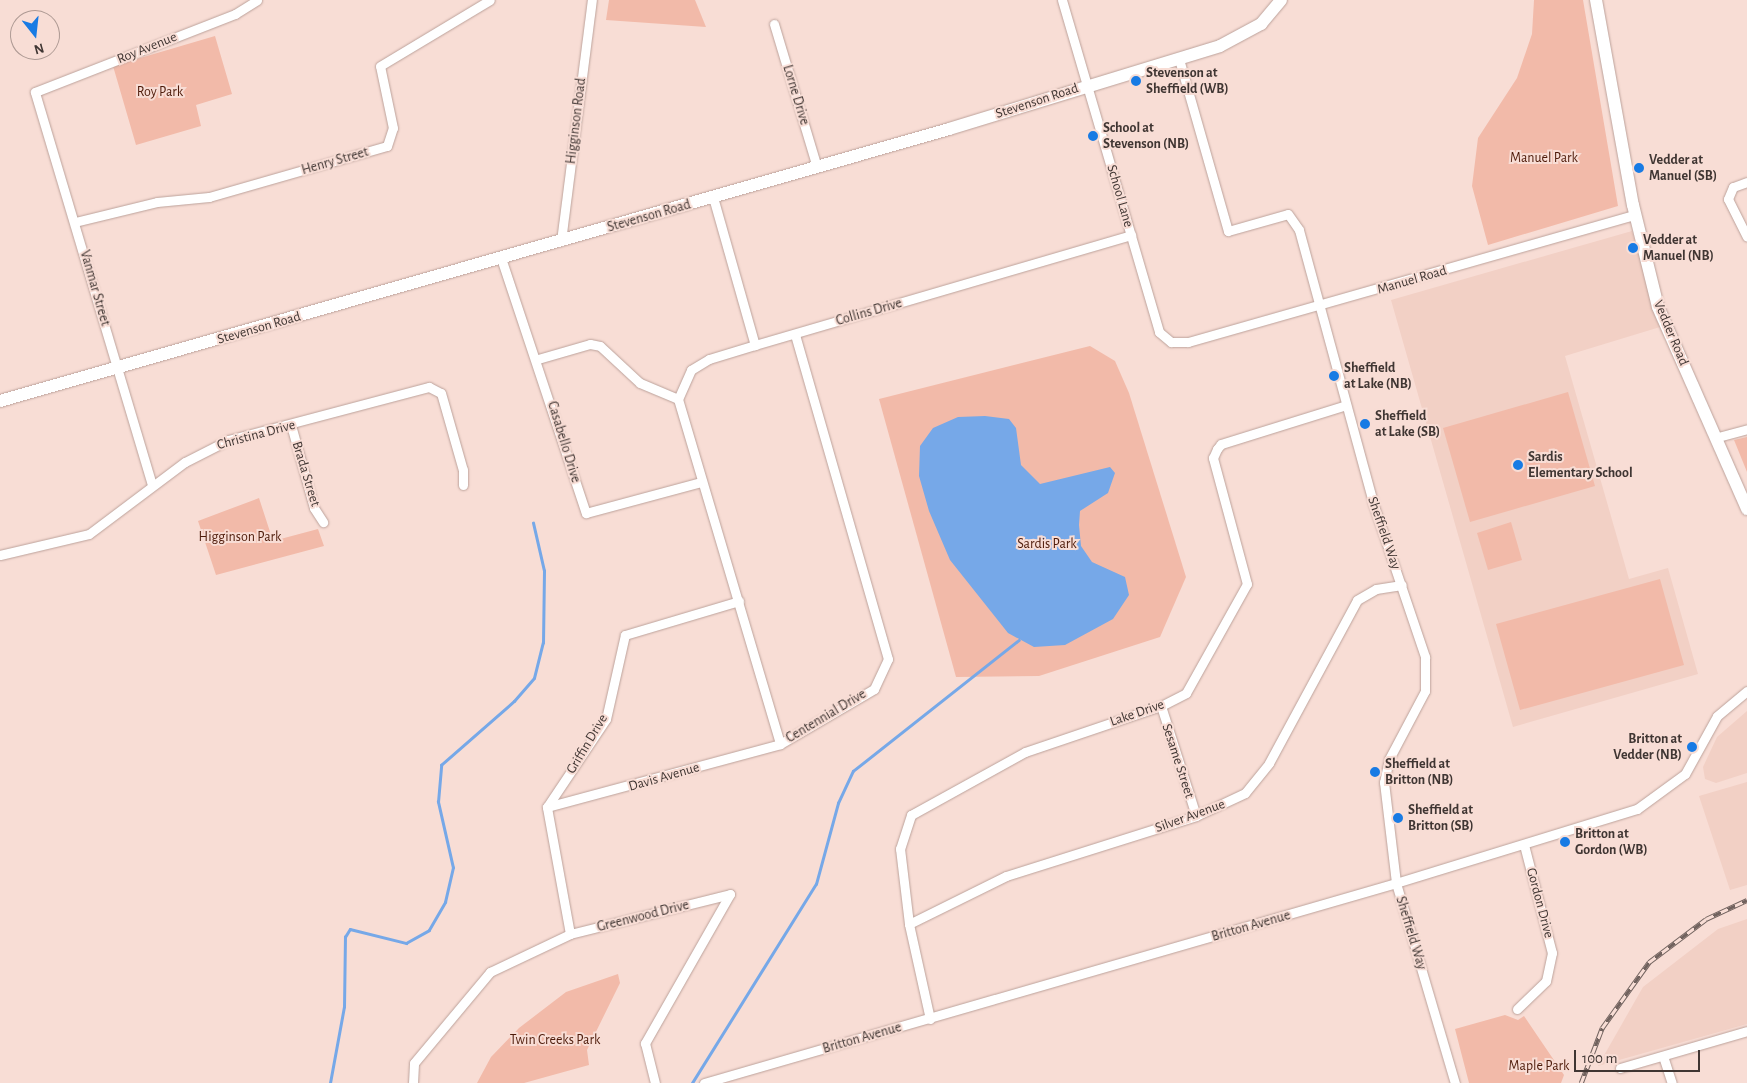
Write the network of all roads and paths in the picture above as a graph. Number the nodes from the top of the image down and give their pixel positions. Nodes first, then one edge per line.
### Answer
1 (257, 0) edge
2 (490, 0) edge
3 (592, 0) edge
4 (1062, 0) edge
5 (1281, 0) edge
6 (1596, 0) edge
7 (774, 24) dead end
8 (1179, 59) junction
9 (1087, 85) junction
10 (35, 92) joint
11 (817, 167) junction
12 (1747, 182) edge
13 (713, 197) junction
14 (1635, 215) junction
15 (76, 222) junction
16 (1131, 235) junction
17 (1747, 237) edge
18 (561, 241) junction
19 (501, 258) junction
20 (1320, 306) junction
21 (795, 334) junction
22 (1188, 342) joint
23 (755, 345) junction
24 (538, 359) junction
25 (117, 367) junction
26 (678, 399) junction
27 (0, 401) edge
28 (1346, 405) junction
29 (291, 426) junction
30 (1747, 429) edge
31 (1718, 437) junction
32 (701, 482) junction
33 (152, 485) junction
34 (463, 485) dead end
35 (1747, 509) edge
36 (323, 522) dead end
37 (0, 555) edge
38 (1402, 585) junction
39 (739, 601) junction
40 (1747, 691) edge
41 (1161, 706) junction
42 (780, 744) junction
43 (547, 807) junction
44 (1196, 816) junction
45 (1524, 845) junction
46 (1396, 884) junction
47 (909, 924) junction
48 (570, 934) junction
49 (1517, 1009) dead end
50 (930, 1019) junction
51 (1747, 1031) edge
52 (1663, 1056) junction
53 (1620, 1068) dead end
54 (414, 1083) edge
55 (655, 1083) edge
56 (704, 1083) edge
57 (1455, 1083) edge
58 (1672, 1083) edge

1 - 10 street, Roy Avenue
2 - 15 street, Henry Street
3 - 18 street, Higginson Road
4 - 9 street, School Lane
5 - 8 street, Stevenson Road
6 - 14 street, Vedder Road
7 - 11 street, Lorne Drive
8 - 9 street, Stevenson Road
8 - 20 street, Sheffield Way
9 - 11 street, Stevenson Road
9 - 16 street, School Lane
10 - 15 street, Vanmar Street
11 - 13 street, Stevenson Road
12 - 17 street
13 - 18 street, Stevenson Road
13 - 23 street
14 - 20 street, Manuel Road
14 - 31 street, Vedder Road
15 - 25 street, Vanmar Street
16 - 21 street, Collins Drive
16 - 22 street, School Lane
18 - 19 street, Stevenson Road
19 - 24 street, Casabello Drive
19 - 25 street, Stevenson Road
20 - 22 street, Manuel Road
20 - 28 street, Sheffield Way
21 - 23 street, Collins Drive
21 - 42 street, Centennial Drive
23 - 26 street
24 - 26 street
24 - 32 street, Casabello Drive
25 - 27 street, Stevenson Road
25 - 33 street, Vanmar Street
26 - 32 street, Centennial Drive
28 - 38 street, Sheffield Way
28 - 41 street, Lake Drive
29 - 33 street, Christina Drive
29 - 34 street, Christina Drive
29 - 36 street, Brada Street
30 - 31 street
31 - 35 street, Vedder Road
32 - 39 street, Centennial Drive
33 - 37 street, Christina Drive
38 - 44 street, Silver Avenue
38 - 46 street, Sheffield Way
39 - 42 street, Centennial Drive
39 - 43 street, Griffin Drive
40 - 45 street, Britton Avenue
41 - 44 street, Sesame Street
41 - 47 street, Lake Drive
42 - 43 street, Davis Avenue
43 - 48 street
44 - 47 street, Silver Avenue
45 - 46 street, Britton Avenue
45 - 49 street, Gordon Drive
46 - 50 street, Britton Avenue
46 - 57 street, Sheffield Way
47 - 50 street, Lake Drive
48 - 54 street, Greenwood Drive
48 - 55 street, Greenwood Drive
50 - 56 street, Britton Avenue
51 - 52 street
52 - 53 street
52 - 58 street

